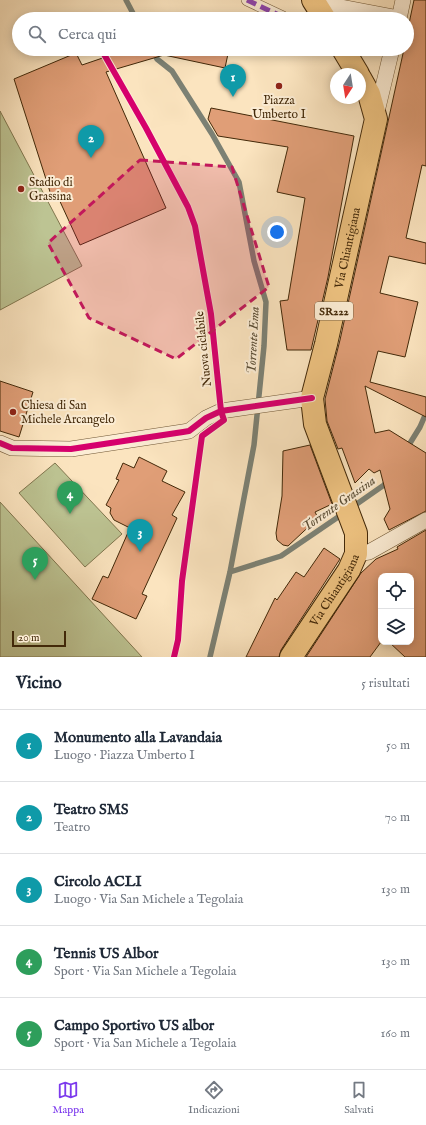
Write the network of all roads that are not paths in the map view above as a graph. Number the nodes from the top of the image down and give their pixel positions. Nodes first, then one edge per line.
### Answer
1 (247, 0) edge
2 (403, 0) edge
3 (317, 7) edge
4 (272, 12) edge
5 (351, 12) edge
6 (400, 12) edge
7 (347, 56) edge
8 (390, 56) edge
9 (354, 68) edge
10 (366, 89) edge
11 (376, 119) junction
12 (312, 398) junction
13 (0, 443) edge
14 (426, 520) edge
15 (356, 544) junction
16 (291, 657) edge

1 - 4 street
2 - 6 street
3 - 5 street
7 - 9 main road
8 - 11 street
10 - 11 main road, Via Chiantigiana / SR222
11 - 12 main road, Via Chiantigiana / SR222
12 - 13 street
12 - 15 main road, Via Chiantigiana / SR222
14 - 15 street
15 - 16 main road, Via Chiantigiana

